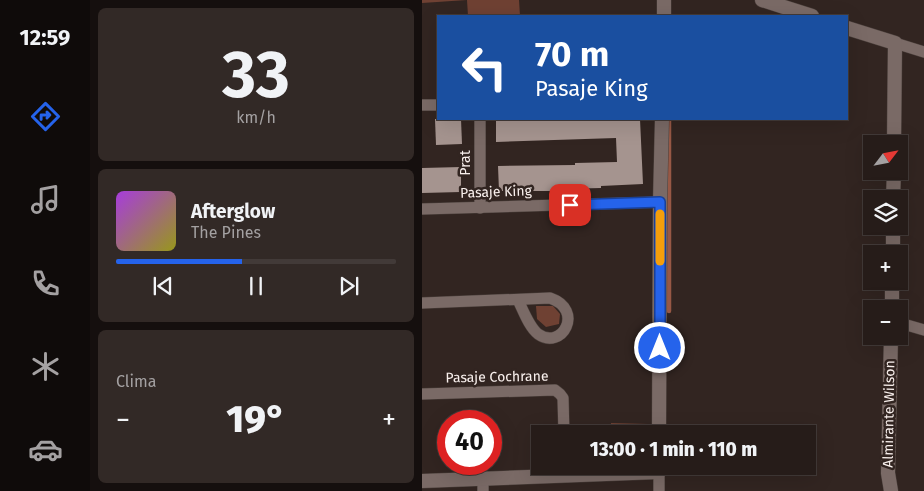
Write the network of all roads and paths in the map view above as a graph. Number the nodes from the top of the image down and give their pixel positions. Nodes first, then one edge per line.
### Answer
1 (664, 0) edge
2 (762, 0) edge
3 (664, 15) edge
4 (809, 15) edge
5 (848, 28) edge
6 (895, 43) junction
7 (924, 52) edge
8 (422, 105) edge
9 (437, 105) edge
10 (480, 120) edge
11 (662, 120) edge
12 (894, 135) edge
13 (660, 202) junction
14 (480, 208) junction
15 (422, 209) edge
16 (518, 300) junction
17 (422, 303) edge
18 (908, 325) edge
19 (924, 330) edge
20 (891, 345) edge
21 (422, 394) edge
22 (564, 425) edge
23 (659, 425) edge
24 (542, 475) edge
25 (659, 475) edge
26 (422, 481) edge
27 (483, 485) edge
28 (659, 491) edge
29 (891, 491) edge

1 - 3 street
2 - 4 street
5 - 6 street
6 - 7 street
6 - 12 street
8 - 9 street
10 - 14 street, Prat
11 - 13 street
13 - 14 street, Pasaje King
13 - 23 street
14 - 15 street, Pasaje King
16 - 16 street
16 - 17 street
18 - 19 street
20 - 29 street, Almirante Wilson
21 - 22 street, Pasaje Cochrane
24 - 27 street
25 - 28 street
26 - 27 street

